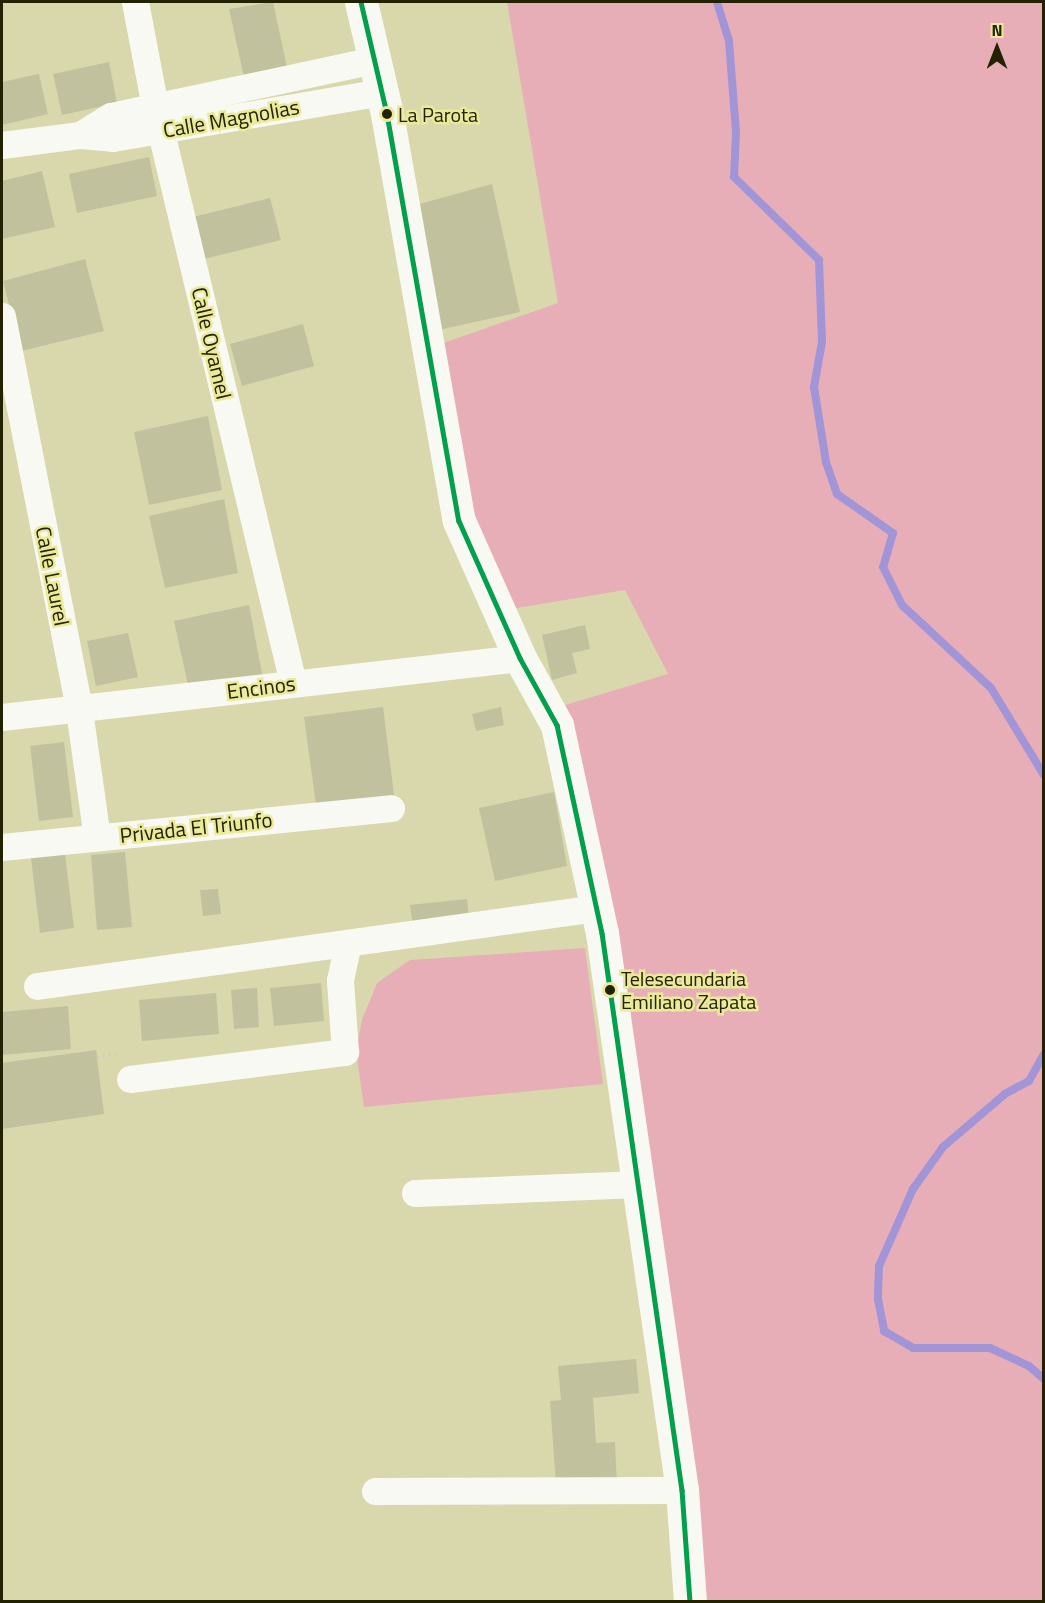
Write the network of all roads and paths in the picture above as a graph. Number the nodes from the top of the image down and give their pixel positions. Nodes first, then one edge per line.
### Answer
1 (135, 2) edge
2 (361, 2) edge
3 (374, 60) junction
4 (381, 92) junction
5 (158, 118) junction
6 (2, 145) edge
7 (2, 316) edge
8 (520, 658) junction
9 (293, 683) junction
10 (80, 710) junction
11 (2, 717) edge
12 (391, 808) dead end
13 (97, 838) junction
14 (2, 847) edge
15 (596, 908) junction
16 (348, 943) junction
17 (37, 986) dead end
18 (130, 1079) dead end
19 (639, 1184) junction
20 (415, 1193) dead end
21 (682, 1490) junction
22 (375, 1491) dead end
23 (690, 1602) edge

1 - 5 street, Calle Oyamel
2 - 3 street
3 - 4 street
3 - 5 street, Calle Magnolias
4 - 5 street, Calle Magnolias
4 - 8 street
5 - 6 street, Calle Magnolias
5 - 9 street, Calle Oyamel
7 - 10 street, Calle Laurel
8 - 9 street, Encinos
8 - 15 street
9 - 10 street, Encinos
10 - 11 street, Encinos
10 - 13 street, Calle Laurel
12 - 13 street, Privada El Triunfo
13 - 14 street, Privada El Triunfo
15 - 16 street
15 - 19 street
16 - 17 street
16 - 18 street
19 - 20 street
19 - 21 street
21 - 22 street
21 - 23 street

